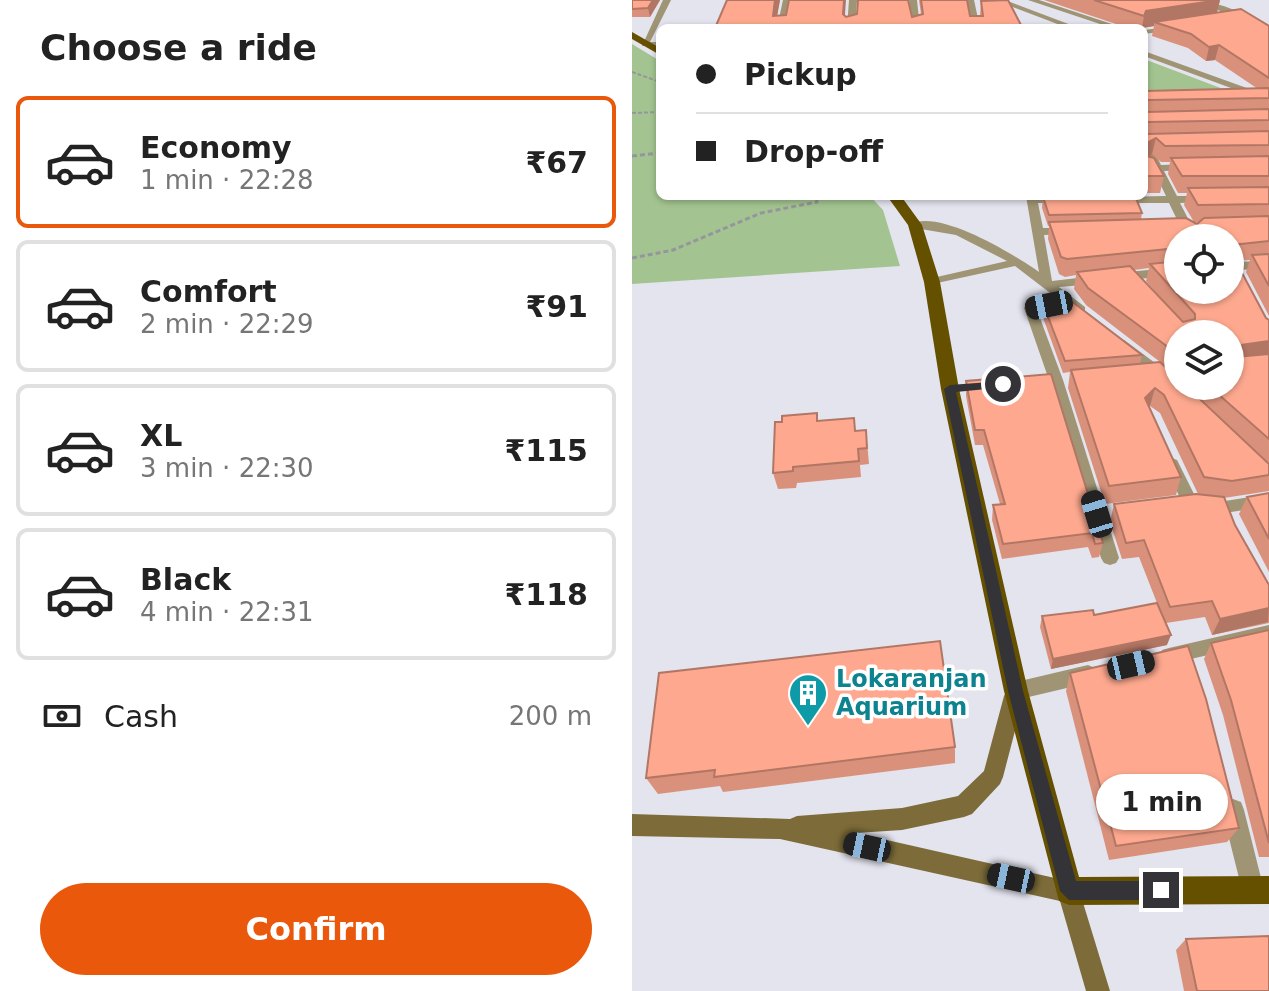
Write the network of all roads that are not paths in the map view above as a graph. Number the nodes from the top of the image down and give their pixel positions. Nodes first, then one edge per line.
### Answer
1 (667, 0) edge
2 (787, 0) edge
3 (853, 0) edge
4 (913, 0) edge
5 (970, 0) edge
6 (998, 0) edge
7 (1032, 0) edge
8 (1192, 0) edge
9 (1247, 17) junction
10 (1218, 21) edge
11 (782, 24) edge
12 (851, 24) edge
13 (916, 24) edge
14 (975, 24) edge
15 (1064, 24) edge
16 (1107, 24) edge
17 (1188, 26) edge
18 (1148, 31) edge
19 (1269, 32) edge
20 (632, 35) edge
21 (645, 44) junction
22 (656, 44) edge
23 (656, 50) edge
24 (1148, 54) edge
25 (1269, 99) edge
26 (1238, 100) edge
27 (1148, 142) edge
28 (1161, 143) edge
29 (1198, 167) edge
30 (1150, 168) edge
31 (1221, 199) edge
32 (897, 200) edge
33 (1032, 200) edge
34 (1111, 200) edge
35 (1174, 200) junction
36 (1188, 224) edge
37 (915, 225) junction
38 (1084, 231) edge
39 (1040, 232) junction
40 (1014, 263) junction
41 (1269, 265) edge
42 (1244, 269) edge
43 (1164, 272) edge
44 (1131, 276) junction
45 (932, 282) junction
46 (1047, 285) junction
47 (1141, 287) edge
48 (1068, 301) junction
49 (1091, 319) edge
50 (1114, 337) edge
51 (1164, 371) edge
52 (1131, 374) edge
53 (1164, 375) edge
54 (1167, 452) edge
55 (1269, 500) edge
56 (1225, 507) junction
57 (1234, 529) edge
58 (1110, 558) dead end
59 (1269, 633) edge
60 (1188, 651) junction
61 (1145, 661) edge
62 (1102, 671) edge
63 (1197, 677) edge
64 (1016, 691) junction
65 (1228, 789) edge
66 (632, 825) edge
67 (780, 828) junction
68 (1261, 890) edge
69 (1069, 891) junction
70 (1098, 991) edge

1 - 21 street
2 - 11 street
3 - 12 street
4 - 13 street
5 - 14 street
6 - 15 street
7 - 16 street
8 - 9 street
9 - 10 street
9 - 19 street
17 - 18 street
20 - 21 main road
21 - 22 street
21 - 23 main road
24 - 25 street
25 - 26 street
27 - 28 street
29 - 30 street
30 - 35 street
31 - 35 street
32 - 37 main road
33 - 39 street
34 - 35 street
35 - 36 street
37 - 40 street
37 - 45 main road
38 - 39 street
39 - 46 street
40 - 45 street
40 - 46 street
41 - 42 street
43 - 44 street
44 - 46 street
44 - 47 street
45 - 64 main road
46 - 48 street
48 - 49 street
48 - 58 street
50 - 51 street
52 - 53 street
54 - 56 street
55 - 56 street
56 - 57 street
59 - 60 street
60 - 61 street
60 - 63 street
62 - 64 street
64 - 67 main road
64 - 69 main road
65 - 68 street
66 - 67 main road
67 - 69 main road
68 - 69 main road
69 - 70 main road

